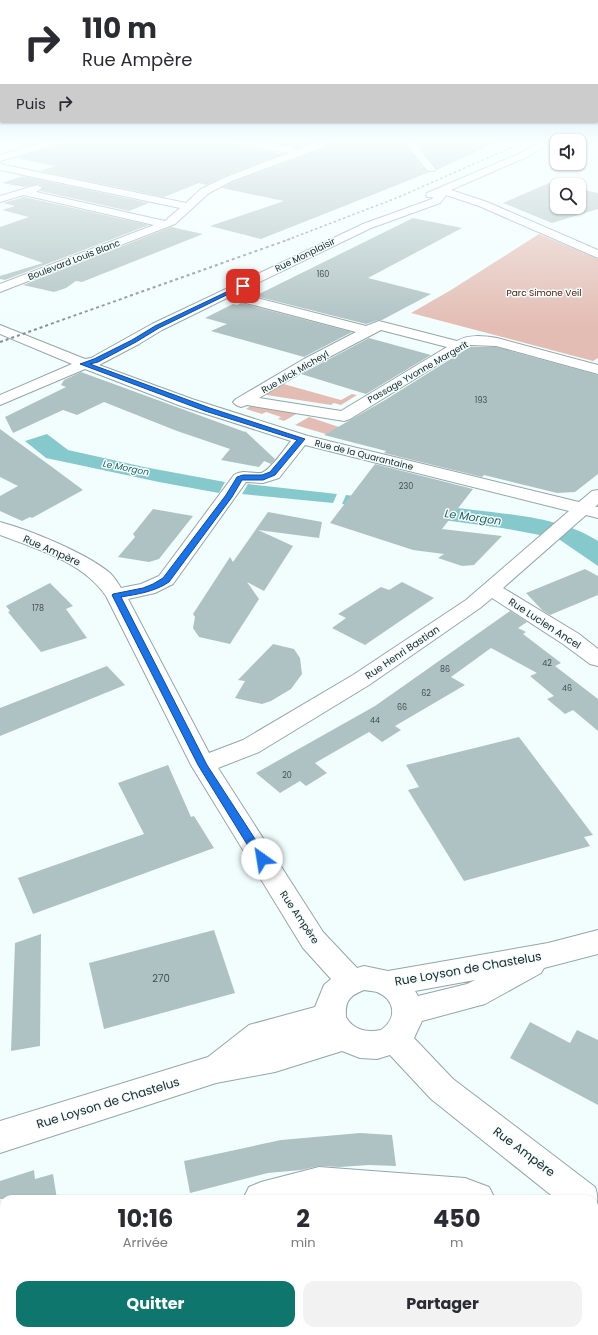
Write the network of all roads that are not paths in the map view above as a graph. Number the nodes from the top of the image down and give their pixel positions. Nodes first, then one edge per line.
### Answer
1 (65, 202) edge
2 (170, 202) edge
3 (193, 202) edge
4 (433, 202) edge
5 (478, 202) edge
6 (189, 206) junction
7 (164, 224) junction
8 (598, 254) edge
9 (0, 288) edge
10 (225, 294) junction
11 (374, 328) junction
12 (0, 329) edge
13 (459, 346) junction
14 (83, 364) junction
15 (598, 370) edge
16 (0, 400) edge
17 (246, 400) junction
18 (311, 410) junction
19 (221, 414) junction
20 (286, 426) dead end
21 (301, 439) junction
22 (598, 495) edge
23 (590, 510) edge
24 (0, 528) edge
25 (491, 589) junction
26 (116, 595) junction
27 (598, 658) edge
28 (203, 765) junction
29 (598, 942) edge
30 (548, 955) junction
31 (351, 981) junction
32 (388, 983) junction
33 (402, 1025) junction
34 (336, 1027) junction
35 (0, 1137) edge
36 (276, 1195) edge
37 (465, 1195) edge
38 (578, 1195) edge

1 - 7 street
2 - 6 street
3 - 6 street, Boulevard Louis Blanc
4 - 10 street, Rue Monplaisir
5 - 8 street
6 - 7 street, Boulevard Louis Blanc
7 - 9 street, Boulevard Louis Blanc
10 - 11 street
10 - 14 street, Rue Monplaisir
11 - 13 street
11 - 17 street, Rue Mick Micheyl
12 - 14 street, Rue de la Quarantaine
13 - 15 street, Passage Yvonne Margerit
13 - 18 street, Passage Yvonne Margerit
14 - 16 street, Rue Monplaisir
14 - 19 street, Rue de la Quarantaine
17 - 18 street, Passage Yvonne Margerit
17 - 19 street, Rue Mick Micheyl
18 - 20 street
19 - 21 street, Rue de la Quarantaine
21 - 23 street, Rue de la Quarantaine
21 - 26 street
22 - 23 street, Rue Henri Bastian
23 - 25 street, Rue Henri Bastian
24 - 26 street, Rue Ampère
25 - 27 street, Rue Lucien Ancel
25 - 28 street, Rue Henri Bastian
26 - 28 street, Rue Ampère
28 - 31 street, Rue Ampère
29 - 30 street, Rue Loyson de Chastelus
30 - 32 street, Rue Loyson de Chastelus
30 - 33 street, Rue Loyson de Chastelus
31 - 32 street
31 - 34 street
32 - 33 street
33 - 34 street
33 - 38 street, Rue Ampère
34 - 35 street, Rue Loyson de Chastelus
36 - 37 street

